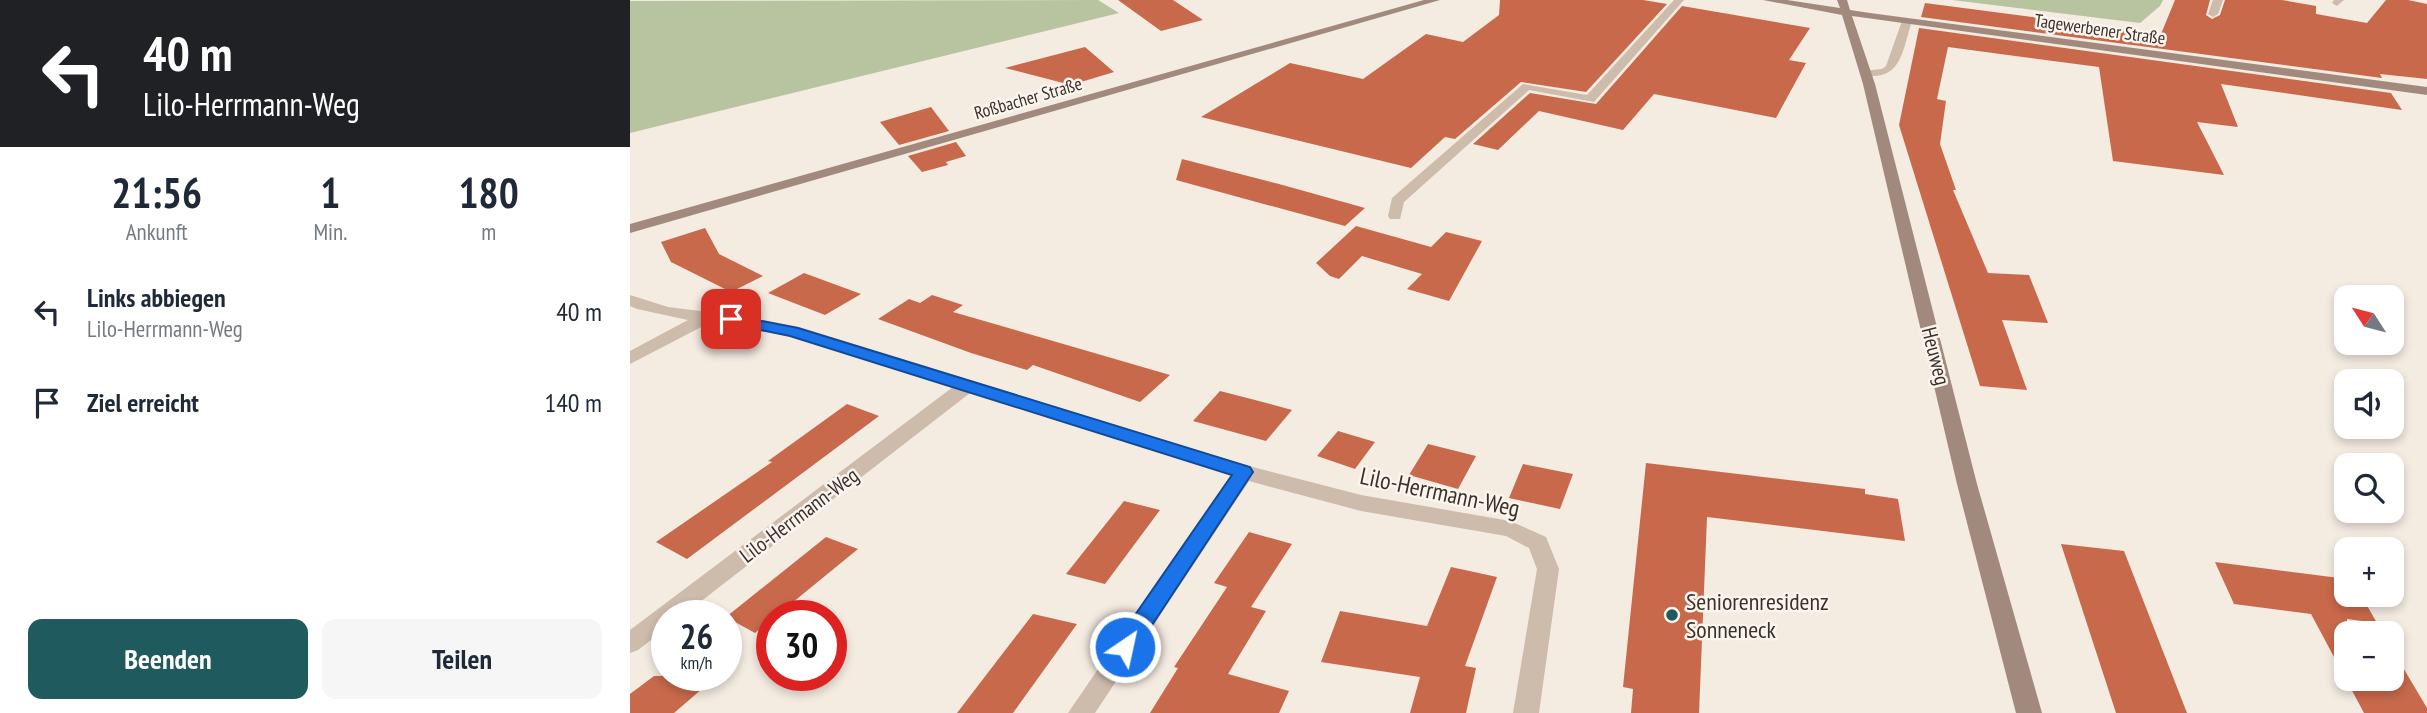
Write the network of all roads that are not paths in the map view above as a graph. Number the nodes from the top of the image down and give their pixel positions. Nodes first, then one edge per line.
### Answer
1 (1435, 0) edge
2 (1679, 0) edge
3 (1768, 0) edge
4 (1842, 0) edge
5 (2218, 0) edge
6 (1846, 12) junction
7 (2213, 14) dead end
8 (1907, 21) junction
9 (1866, 73) junction
10 (2427, 91) edge
11 (1395, 216) dead end
12 (630, 229) edge
13 (630, 300) edge
14 (705, 318) junction
15 (630, 358) edge
16 (967, 386) junction
17 (1244, 472) junction
18 (630, 643) edge
19 (1080, 713) edge
20 (1526, 713) edge
21 (2029, 713) edge

1 - 12 street, Roßbacher Straße
2 - 11 street
3 - 6 street, Tagewerbener Straße
4 - 6 street, Heuweg
5 - 7 street
6 - 8 street, Tagewerbener Straße
6 - 9 street, Heuweg
8 - 9 street
8 - 10 street, Tagewerbener Straße
9 - 21 street, Heuweg
13 - 14 street, Lilo-Herrmann-Weg
14 - 15 street
14 - 16 street, Lilo-Herrmann-Weg
16 - 17 street, Lilo-Herrmann-Weg
16 - 18 street, Lilo-Herrmann-Weg
17 - 19 street
17 - 20 street, Lilo-Herrmann-Weg

